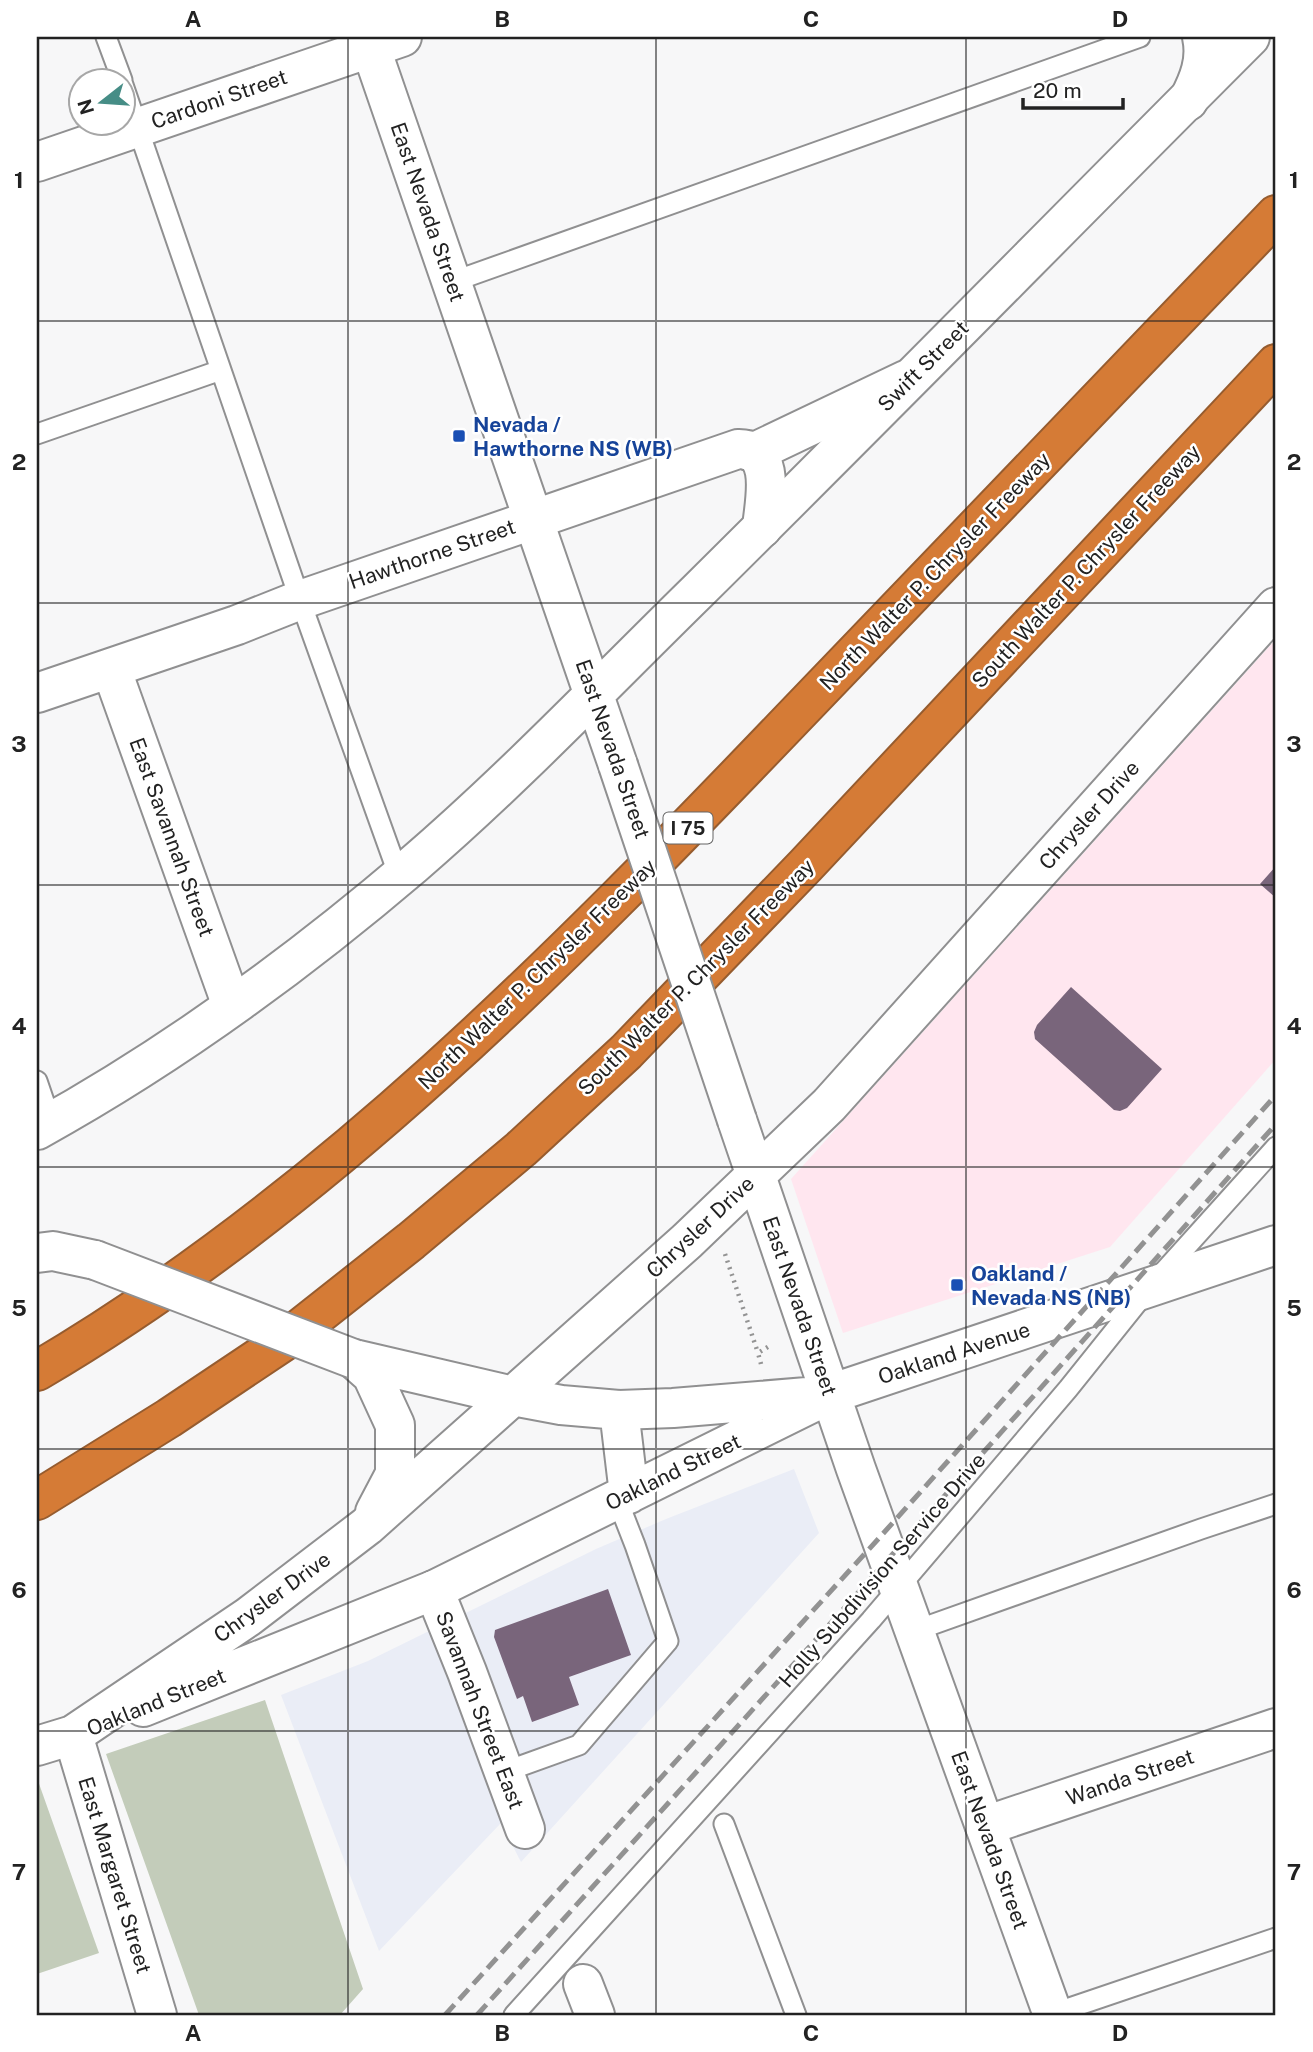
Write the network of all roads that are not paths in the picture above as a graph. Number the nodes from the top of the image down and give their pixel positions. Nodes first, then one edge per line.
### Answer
1 (106, 37) edge
2 (1140, 37) edge
3 (380, 40) edge
4 (1223, 42) edge
5 (117, 66) edge
6 (136, 121) edge
7 (138, 127) junction
8 (37, 162) edge
9 (1276, 215) edge
10 (452, 282) junction
11 (1276, 364) edge
12 (221, 370) junction
13 (909, 379) junction
14 (37, 434) edge
15 (749, 451) junction
16 (534, 519) junction
17 (762, 528) junction
18 (300, 600) junction
19 (1276, 607) edge
20 (111, 668) junction
21 (37, 693) edge
22 (594, 693) junction
23 (399, 876) junction
24 (233, 1006) junction
25 (37, 1082) edge
26 (44, 1126) edge
27 (1276, 1147) edge
28 (756, 1175) junction
29 (1276, 1245) edge
30 (37, 1253) edge
31 (1149, 1288) junction
32 (354, 1359) junction
33 (37, 1371) edge
34 (830, 1394) junction
35 (513, 1396) junction
36 (618, 1410) junction
37 (623, 1496) junction
38 (37, 1500) edge
39 (1276, 1504) edge
40 (367, 1527) junction
41 (898, 1586) junction
42 (434, 1590) junction
43 (914, 1631) junction
44 (1276, 1728) edge
45 (73, 1735) junction
46 (37, 1746) edge
47 (504, 1772) junction
48 (724, 1824) dead end
49 (985, 1826) junction
50 (525, 1829) dead end
51 (1276, 1938) edge
52 (1052, 2014) edge
53 (157, 2015) edge
54 (514, 2015) edge
55 (796, 2015) edge

1 - 5 lane
2 - 10 lane
3 - 7 street, Cardoni Street
3 - 10 street, East Nevada Street
4 - 13 street, Swift Street
6 - 7 lane
7 - 8 street, Cardoni Street
7 - 12 lane
9 - 33 highway, North Walter P. Chrysler Freeway / I 75
10 - 16 street, East Nevada Street
11 - 38 highway, South Walter P. Chrysler Freeway
12 - 14 lane
12 - 18 lane
13 - 15 street, Hawthorne Street
13 - 17 street, Swift Street
15 - 16 street, Hawthorne Street
15 - 17 street
16 - 18 street, Hawthorne Street
16 - 22 street, East Nevada Street
17 - 22 street, Swift Street
18 - 20 street, Hawthorne Street
18 - 23 lane
19 - 28 street, Chrysler Drive
20 - 21 street, Hawthorne Street
20 - 24 street, East Savannah Street
22 - 23 street
22 - 28 street, East Nevada Street, bridge
23 - 24 street
24 - 26 street
25 - 26 lane
27 - 31 lane, Holly Subdivision Service Drive
28 - 34 street, East Nevada Street
28 - 35 street, Chrysler Drive
29 - 31 street, Oakland Avenue
30 - 32 street, Oakland Street, bridge
31 - 34 street, Oakland Avenue
31 - 41 lane, Holly Subdivision Service Drive
32 - 35 street, Oakland Street
32 - 40 street
34 - 36 street, Oakland Street
34 - 37 street, Oakland Street
34 - 41 street, East Nevada Street
35 - 36 street, Oakland Street
35 - 40 street, Chrysler Drive
36 - 37 street
37 - 42 street, Oakland Street
37 - 47 lane
39 - 43 lane
40 - 45 street, Chrysler Drive
41 - 43 street, East Nevada Street
41 - 54 lane, Holly Subdivision Service Drive
42 - 45 street, Oakland Street
42 - 47 street, Savannah Street East
43 - 49 street, East Nevada Street
44 - 49 street, Wanda Street
45 - 46 street, Chrysler Drive
45 - 53 street, East Margaret Street
47 - 50 street, Savannah Street East
48 - 55 lane
49 - 52 street, East Nevada Street
51 - 52 lane

